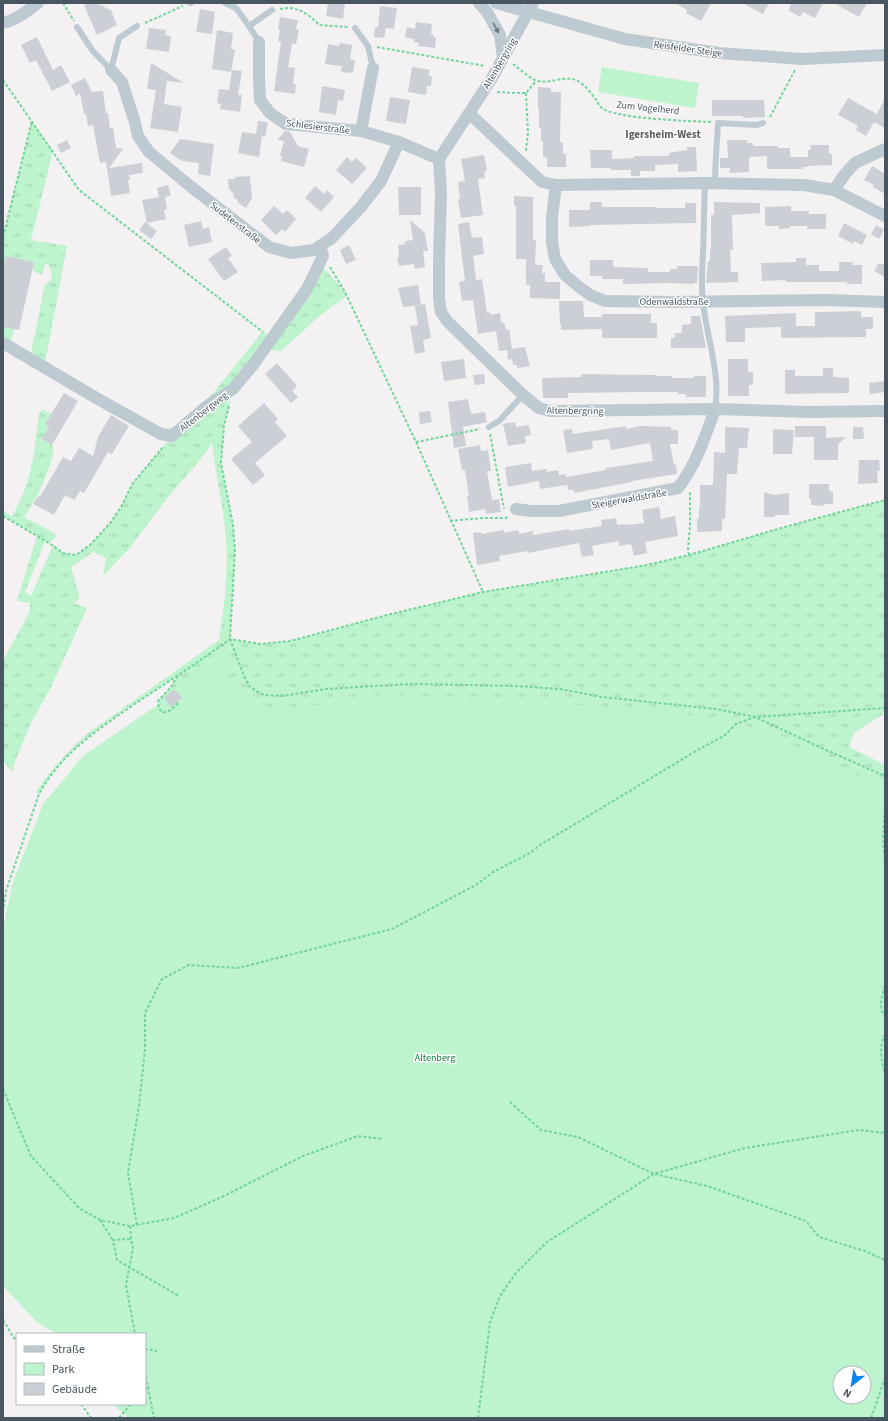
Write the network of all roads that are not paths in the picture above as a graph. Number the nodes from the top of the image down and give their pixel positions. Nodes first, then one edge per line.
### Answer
1 (38, 3) edge
2 (225, 3) edge
3 (479, 3) edge
4 (496, 3) edge
5 (530, 8) edge
6 (272, 10) road end
7 (3, 23) edge
8 (77, 26) road end
9 (136, 26) road end
10 (249, 26) junction
11 (355, 28) road end
12 (259, 42) joint
13 (885, 55) edge
14 (503, 57) junction
15 (373, 68) joint
16 (111, 70) junction
17 (470, 114) junction
18 (763, 123) road end
19 (360, 131) junction
20 (399, 142) junction
21 (885, 150) edge
22 (439, 159) junction
23 (710, 183) junction
24 (556, 185) junction
25 (834, 190) junction
26 (885, 216) edge
27 (320, 246) junction
28 (703, 302) junction
29 (885, 302) edge
30 (3, 343) edge
31 (523, 395) junction
32 (715, 409) junction
33 (885, 411) edge
34 (489, 427) road end
35 (516, 509) road end

1 - 7 street
2 - 10 lane
3 -> 14 street
4 - 5 street, Reisfelder Steige
5 - 13 street, Reisfelder Steige
5 - 14 street, Altenbergring
6 - 10 lane
8 - 16 lane
9 - 16 lane
10 - 12 lane
11 - 15 lane
12 - 19 street, Schlesierstraße
14 - 17 street, Altenbergring
15 - 19 street
16 - 27 street, Sudetenstraße
17 - 22 street, Altenbergring
17 - 24 street
18 - 23 lane
19 - 20 street, Schlesierstraße
20 - 22 street, Schlesierstraße
20 - 27 street, Sudetenstraße
21 - 25 street
22 - 31 street, Altenbergring
23 - 24 street
23 - 25 street
23 - 28 lane
24 - 28 street, Odenwaldstraße
25 - 26 street
27 - 30 street, Altenbergweg
28 - 29 street, Odenwaldstraße
28 - 32 lane
31 - 32 street, Altenbergring
31 - 34 lane
32 - 33 street, Altenbergring
32 - 35 street, Steigerwaldstraße

